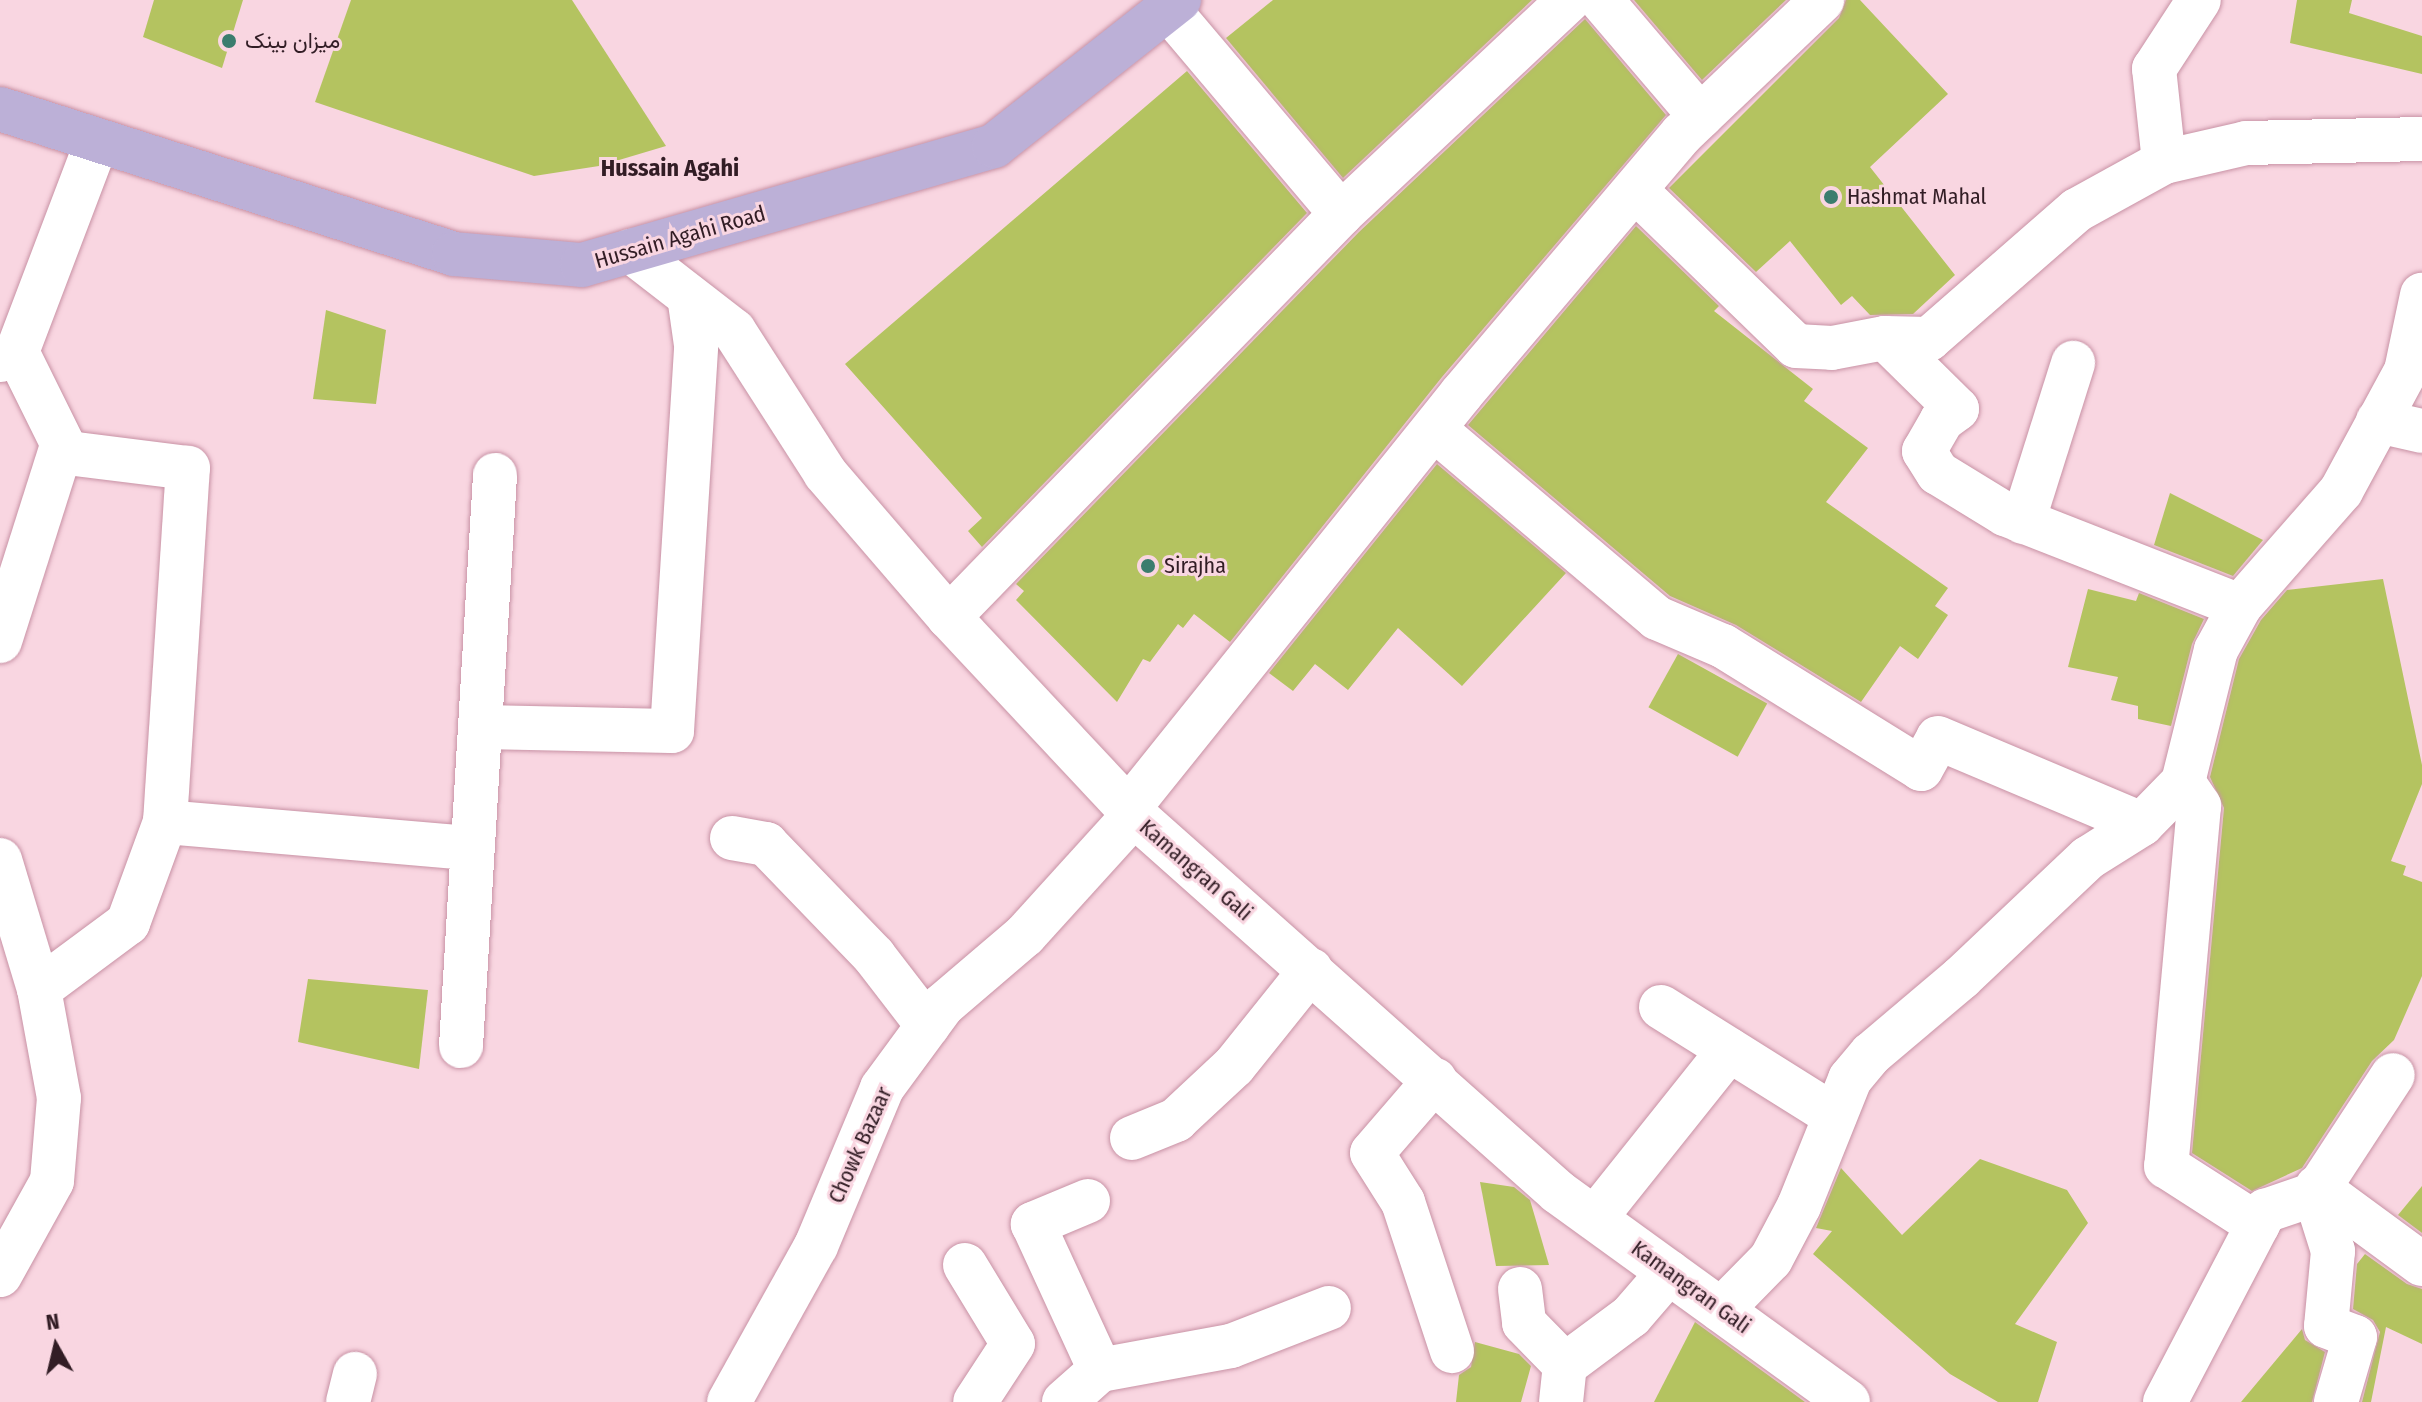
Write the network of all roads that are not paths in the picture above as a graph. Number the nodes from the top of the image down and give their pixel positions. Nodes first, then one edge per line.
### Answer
1 (1569, 0) edge
2 (1601, 0) edge
3 (1822, 0) edge
4 (2199, 0) edge
5 (1174, 4) edge
6 (0, 109) edge
7 (1700, 116) junction
8 (2422, 139) edge
9 (97, 141) junction
10 (2164, 162) junction
11 (1635, 190) junction
12 (1341, 214) junction
13 (631, 251) junction
14 (2422, 295) edge
15 (689, 296) junction
16 (1885, 338) junction
17 (9, 356) edge
18 (2073, 363) dead end
19 (2378, 421) junction
20 (1434, 429) junction
21 (2422, 431) edge
22 (62, 445) junction
23 (495, 475) dead end
24 (2023, 522) junction
25 (2240, 606) junction
26 (949, 617) junction
27 (0, 641) edge
28 (481, 727) junction
29 (2183, 782) junction
30 (1131, 812) junction
31 (165, 822) junction
32 (2142, 824) junction
33 (732, 838) dead end
34 (470, 848) junction
35 (0, 860) edge
36 (1311, 970) junction
37 (39, 989) junction
38 (1661, 1007) dead end
39 (928, 1026) junction
40 (461, 1046) dead end
41 (1729, 1050) junction
42 (2393, 1075) dead end
43 (1435, 1080) junction
44 (1835, 1116) junction
45 (1132, 1138) dead end
46 (2316, 1190) junction
47 (1088, 1201) dead end
48 (1595, 1218) junction
49 (2258, 1225) junction
50 (2422, 1264) edge
51 (965, 1265) dead end
52 (1669, 1272) junction
53 (0, 1275) edge
54 (1520, 1289) dead end
55 (1329, 1308) dead end
56 (1721, 1310) junction
57 (1452, 1351) dead end
58 (1100, 1370) junction
59 (1563, 1384) edge
60 (729, 1402) edge
61 (975, 1402) edge
62 (1064, 1402) edge
63 (1848, 1402) edge
64 (2165, 1402) edge
65 (2336, 1402) edge

1 - 12 street
2 - 7 street
3 - 7 street, Chowk Bazaar
4 - 10 street
5 - 12 street
5 - 13 main road, Hussain Agahi Road
6 - 9 main road, Hussain Agahi Road
7 - 11 street, Chowk Bazaar
8 - 10 street
9 - 13 main road, Hussain Agahi Road
9 - 17 street
10 - 16 street
11 - 16 street
11 - 20 street, Chowk Bazaar
12 - 26 street
13 - 15 street, Kamangran Gali
14 - 19 street
15 - 26 street, Kamangran Gali
15 - 28 street
16 - 24 street
17 - 22 street
18 - 24 street
19 - 21 street
19 - 25 street
20 - 30 street, Chowk Bazaar
20 - 32 street
22 - 27 street
22 - 31 street
23 - 28 street
24 - 25 street
25 - 29 street
26 - 30 street, Kamangran Gali
28 - 34 street
29 - 32 street
29 - 49 street
30 - 36 street, Kamangran Gali
30 - 39 street, Chowk Bazaar
31 - 34 street
31 - 37 street
32 - 44 street
33 - 39 street
34 - 40 street
35 - 37 street
36 - 43 street, Kamangran Gali
36 - 45 street
37 - 53 street
38 - 41 street
39 - 60 street, Chowk Bazaar
41 - 44 street
41 - 48 street
42 - 46 street
43 - 48 street, Kamangran Gali
43 - 57 street
44 - 56 street
46 - 49 street
46 - 50 street
46 - 65 street
47 - 58 street
48 - 52 street, Kamangran Gali
49 - 64 street
51 - 61 street
52 - 56 street, Kamangran Gali
52 - 59 street
54 - 59 street
55 - 58 street
56 - 63 street, Kamangran Gali
58 - 62 street

